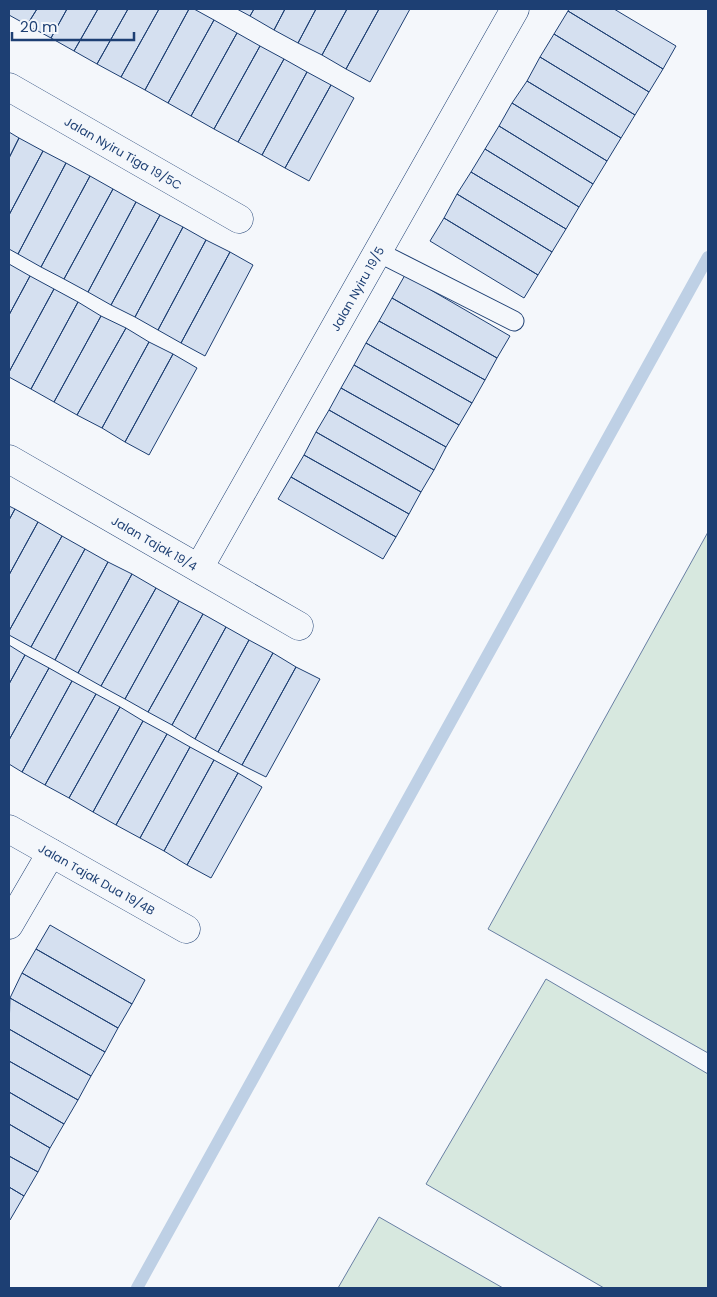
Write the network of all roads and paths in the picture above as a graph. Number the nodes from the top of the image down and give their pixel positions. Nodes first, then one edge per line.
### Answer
1 (515, 9) edge
2 (9, 87) edge
3 (239, 219) dead end
4 (378, 252) junction
5 (514, 321) dead end
6 (9, 459) edge
7 (199, 568) junction
8 (299, 626) dead end
9 (9, 829) edge
10 (51, 853) junction
11 (9, 925) edge
12 (186, 930) dead end

1 - 4 street, Jalan Nyiru 19/5
2 - 3 street, Jalan Nyiru Tiga 19/5C
4 - 5 lane
4 - 7 street, Jalan Nyiru 19/5
6 - 7 street, Jalan Tajak 19/4
7 - 8 street, Jalan Tajak 19/4
9 - 10 street, Jalan Tajak Dua 19/4B
10 - 11 street
10 - 12 street, Jalan Tajak Dua 19/4B

